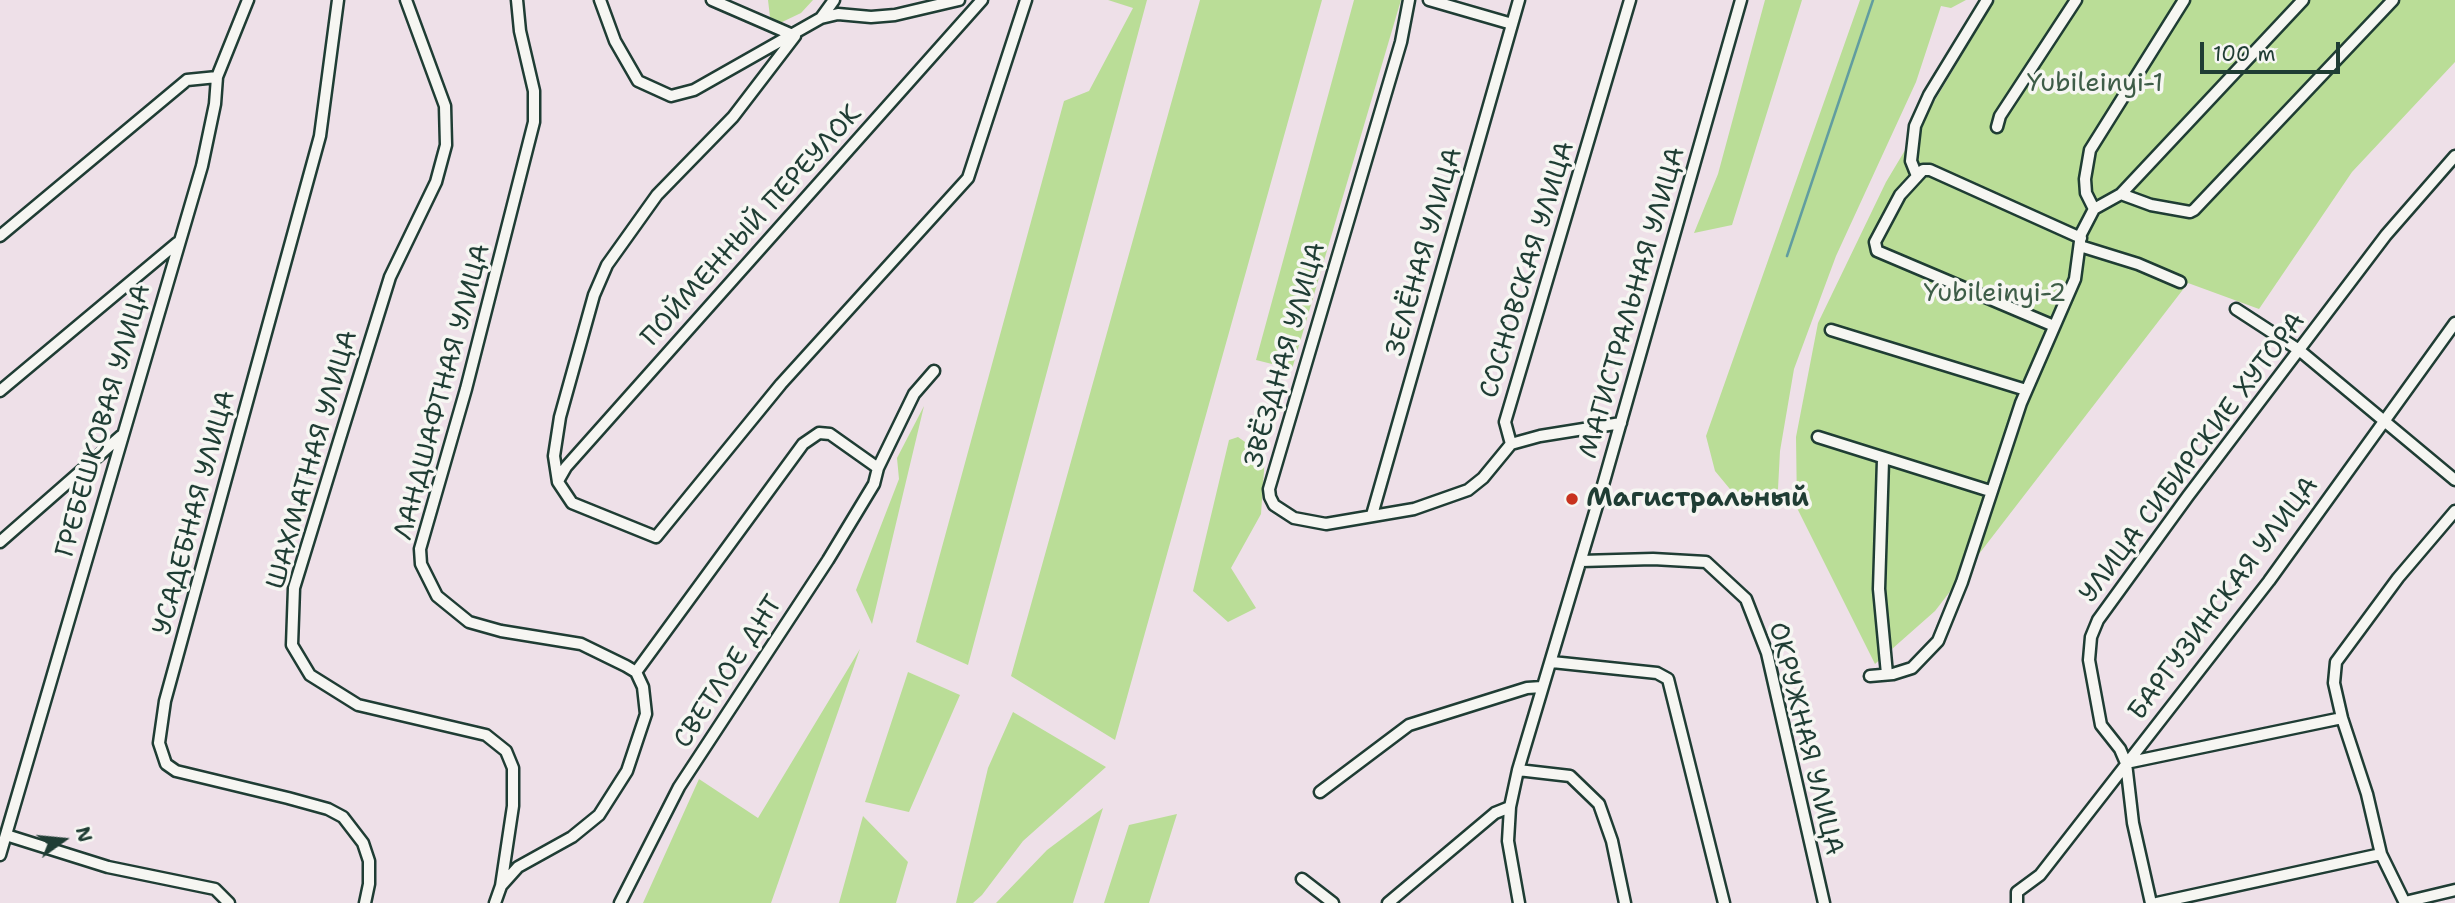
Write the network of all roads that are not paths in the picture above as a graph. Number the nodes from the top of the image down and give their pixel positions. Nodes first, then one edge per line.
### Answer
1 (248, 0) edge
2 (338, 0) edge
3 (406, 0) edge
4 (517, 0) edge
5 (600, 0) edge
6 (712, 0) edge
7 (834, 0) edge
8 (959, 0) edge
9 (982, 0) edge
10 (1026, 0) edge
11 (1409, 0) edge
12 (1429, 0) edge
13 (1519, 0) edge
14 (1630, 0) edge
15 (1741, 0) edge
16 (1987, 0) edge
17 (2076, 0) edge
18 (2184, 0) edge
19 (2303, 0) edge
20 (2393, 0) edge
21 (821, 18) junction
22 (1512, 24) junction
23 (795, 36) junction
24 (217, 77) junction
25 (1997, 127) dead end
26 (2455, 156) edge
27 (1917, 176) junction
28 (2121, 194) junction
29 (2094, 209) junction
30 (0, 236) edge
31 (178, 242) junction
32 (2080, 242) junction
33 (2180, 282) dead end
34 (2236, 309) dead end
35 (2455, 323) edge
36 (2054, 326) junction
37 (1831, 330) dead end
38 (2299, 350) junction
39 (933, 370) dead end
40 (2026, 390) junction
41 (0, 391) edge
42 (2382, 421) junction
43 (1621, 423) junction
44 (121, 436) junction
45 (1818, 437) dead end
46 (1511, 444) junction
47 (1883, 460) junction
48 (878, 468) junction
49 (2455, 480) edge
50 (558, 482) junction
51 (1990, 491) junction
52 (2455, 511) edge
53 (1372, 515) junction
54 (0, 542) edge
55 (1581, 561) junction
56 (1552, 662) junction
57 (636, 672) junction
58 (1887, 674) junction
59 (1870, 676) dead end
60 (1542, 687) junction
61 (2342, 718) junction
62 (2126, 763) junction
63 (1518, 770) junction
64 (1320, 792) dead end
65 (1510, 807) junction
66 (6, 835) junction
67 (2381, 854) junction
68 (0, 855) edge
69 (1302, 879) dead end
70 (501, 886) junction
71 (2455, 890) edge
72 (2017, 898) edge
73 (229, 903) edge
74 (365, 903) edge
75 (495, 903) edge
76 (620, 903) edge
77 (1333, 903) edge
78 (1388, 903) edge
79 (1519, 903) edge
80 (1625, 903) edge
81 (1724, 903) edge
82 (1824, 903) edge
83 (2154, 903) edge
84 (2405, 903) edge

1 - 24 street, ГРЕБЕШКОВАЯ УЛИЦА
2 - 74 street, УСАДЕБНАЯ УЛИЦА
3 - 70 street, ШАХМАТНАЯ УЛИЦА
4 - 57 street, ЛАНДШАФТНАЯ УЛИЦА
5 - 23 street
6 - 23 street
7 - 21 street
8 - 21 street
9 - 50 street, ПОЙМЕННЫЙ ПЕРЕУЛОК
10 - 50 street
11 - 53 street, ЗВЁЗДНАЯ УЛИЦА
12 - 22 street
13 - 22 street, ЗЕЛЁНАЯ УЛИЦА
14 - 46 street, СОСНОВСКАЯ УЛИЦА
15 - 43 street, МАГИСТРАЛЬНАЯ УЛИЦА
16 - 27 street
17 - 25 street
18 - 29 street
19 - 28 street
20 - 28 street
21 - 23 street
22 - 53 street, ЗЕЛЁНАЯ УЛИЦА
23 - 50 street
24 - 30 street
24 - 31 street, ГРЕБЕШКОВАЯ УЛИЦА
26 - 38 street, УЛИЦА СИБИРСКИЕ ХУТОРА
27 - 32 street
27 - 36 street
28 - 29 street
29 - 32 street
31 - 41 street
31 - 44 street, ГРЕБЕШКОВАЯ УЛИЦА
32 - 33 street
32 - 36 street
34 - 38 street
35 - 42 street, БАРГУЗИНСКАЯ УЛИЦА
36 - 40 street
37 - 40 street
38 - 42 street
38 - 62 street, УЛИЦА СИБИРСКИЕ ХУТОРА
39 - 48 street, СВЕТЛОЕ ДНТ
40 - 51 street
42 - 49 street
42 - 62 street, БАРГУЗИНСКАЯ УЛИЦА
43 - 46 street
43 - 55 street, МАГИСТРАЛЬНАЯ УЛИЦА
44 - 54 street
44 - 66 street, ГРЕБЕШКОВАЯ УЛИЦА
45 - 47 street
46 - 53 street, ЗВЁЗДНАЯ УЛИЦА
47 - 51 street
47 - 58 street
48 - 57 street
48 - 76 street, СВЕТЛОЕ ДНТ
51 - 58 street
52 - 61 street
55 - 56 street, МАГИСТРАЛЬНАЯ УЛИЦА
55 - 82 street, ОКРУЖНАЯ УЛИЦА
56 - 60 street, МАГИСТРАЛЬНАЯ УЛИЦА
56 - 81 street
57 - 70 street
58 - 59 street
60 - 63 street, МАГИСТРАЛЬНАЯ УЛИЦА
60 - 64 street
61 - 62 street
61 - 67 street
62 - 72 street, БАРГУЗИНСКАЯ УЛИЦА
62 - 83 street, УЛИЦА СИБИРСКИЕ ХУТОРА
63 - 65 street, МАГИСТРАЛЬНАЯ УЛИЦА
63 - 80 street
65 - 78 street
65 - 79 street, МАГИСТРАЛЬНАЯ УЛИЦА
66 - 68 street, ГРЕБЕШКОВАЯ УЛИЦА
66 - 73 street
67 - 83 street
67 - 84 street
69 - 77 street
70 - 75 street, ШАХМАТНАЯ УЛИЦА
71 - 84 street

